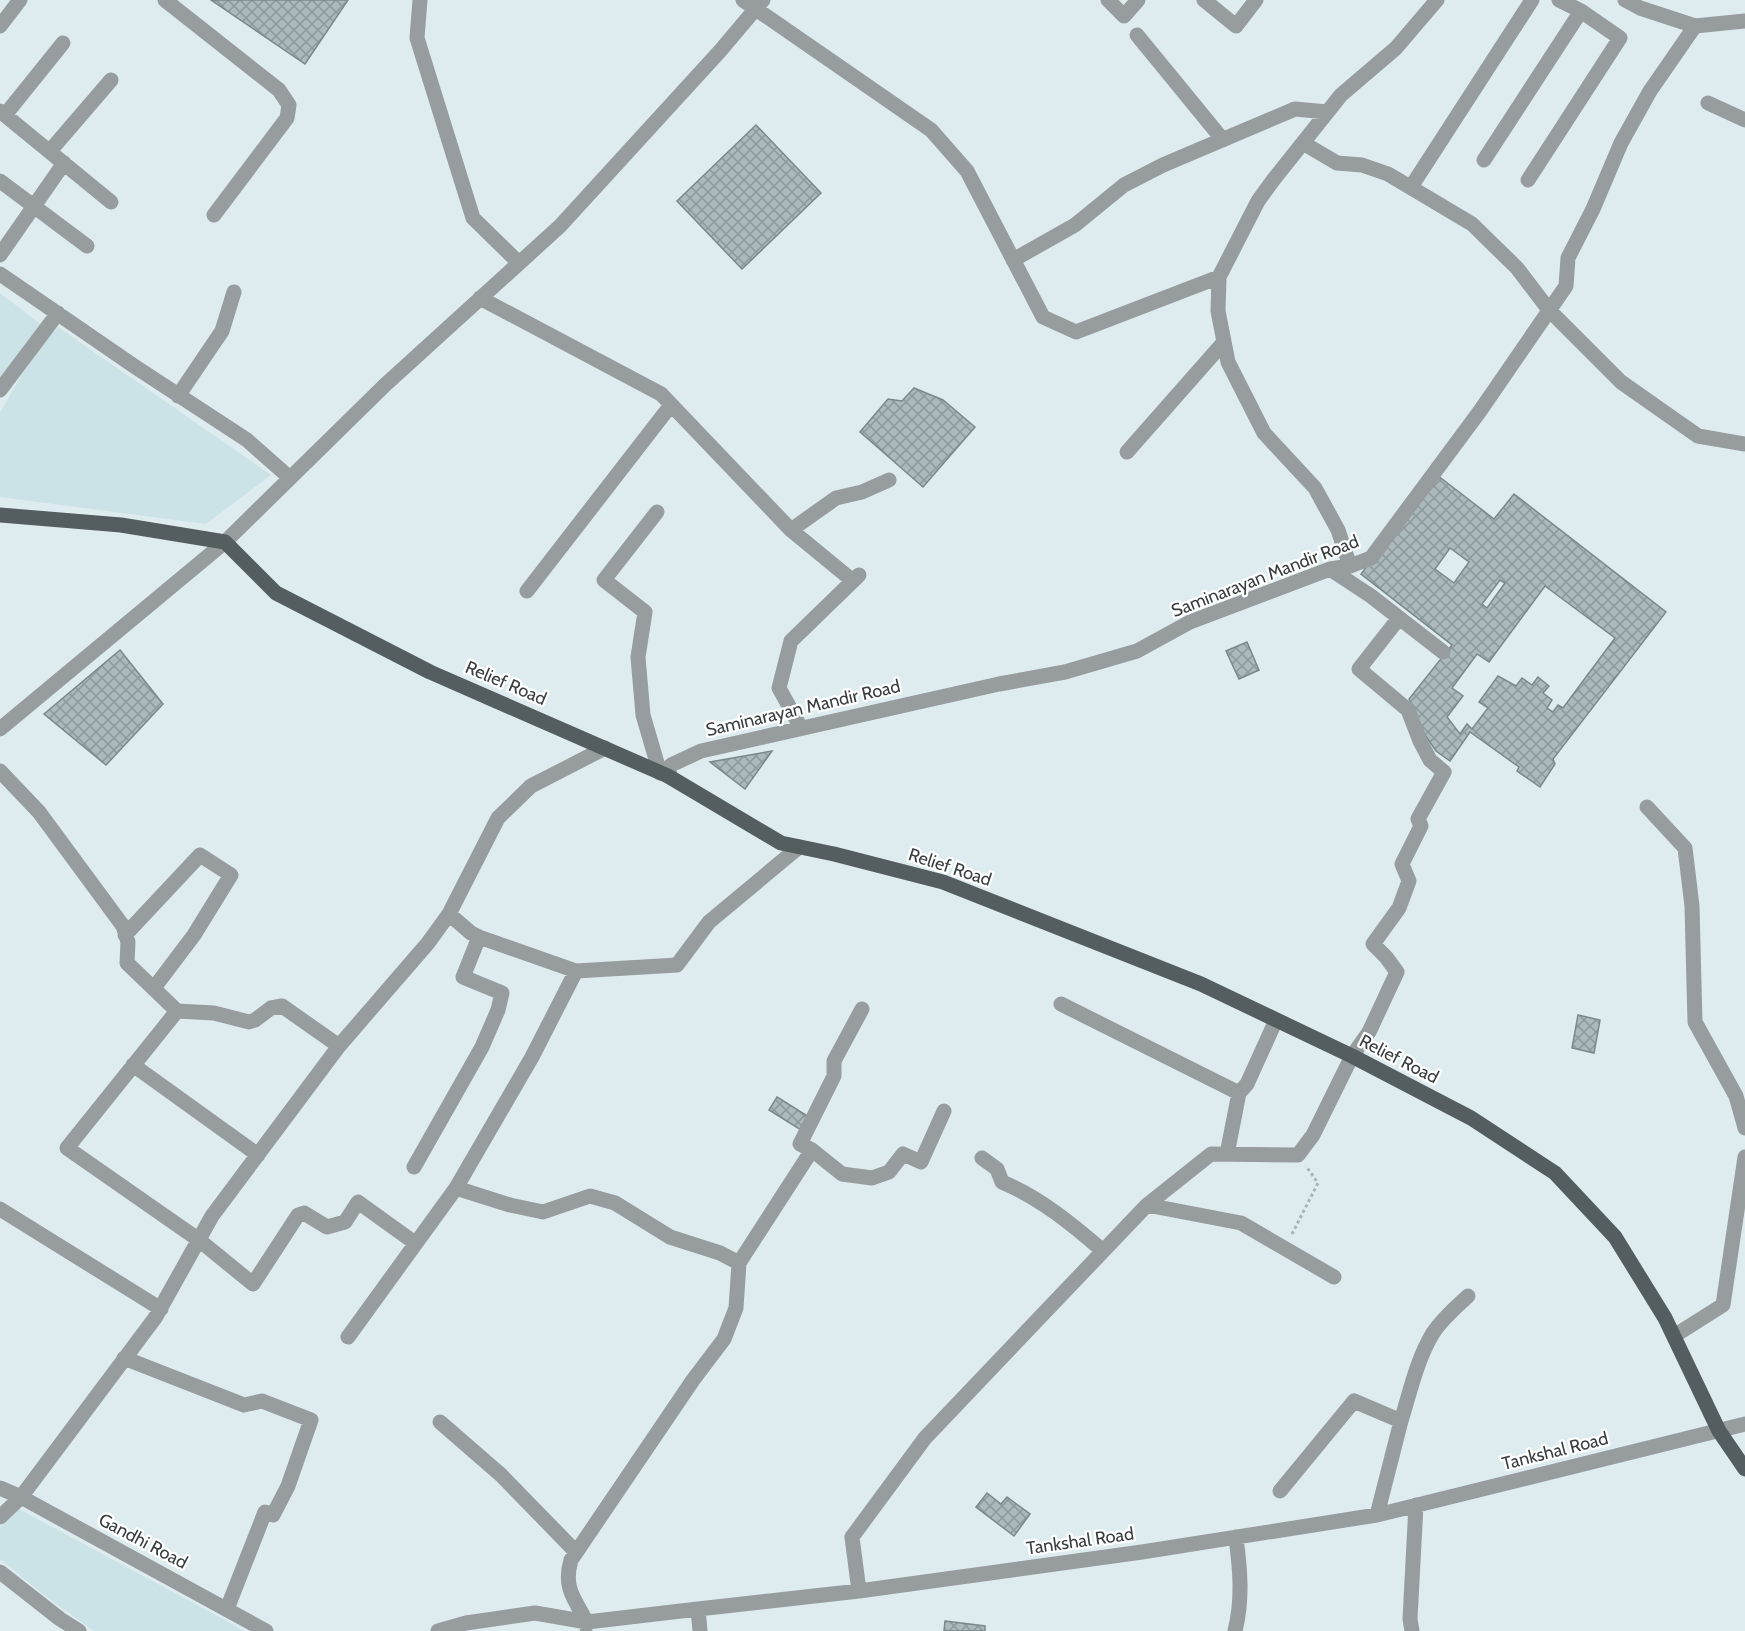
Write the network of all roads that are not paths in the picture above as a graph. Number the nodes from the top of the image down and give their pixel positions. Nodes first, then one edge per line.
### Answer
1 (20, 0) edge
2 (165, 0) edge
3 (420, 0) edge
4 (1108, 0) edge
5 (1138, 0) edge
6 (1204, 0) edge
7 (1256, 0) edge
8 (1437, 0) edge
9 (1532, 0) edge
10 (1559, 0) edge
11 (1625, 0) edge
12 (754, 3) edge
13 (1581, 11) junction
14 (1745, 21) edge
15 (0, 26) edge
16 (1695, 26) junction
17 (1137, 35) dead end
18 (63, 43) dead end
19 (111, 80) dead end
20 (1708, 103) dead end
21 (1327, 112) junction
22 (2, 113) edge
23 (1745, 120) edge
24 (1223, 140) junction
25 (1303, 143) junction
26 (50, 152) junction
27 (1484, 160) dead end
28 (64, 163) junction
29 (1528, 180) dead end
30 (0, 181) edge
31 (1411, 188) junction
32 (111, 202) dead end
33 (34, 206) junction
34 (214, 215) dead end
35 (87, 246) dead end
36 (0, 255) edge
37 (1013, 260) junction
38 (519, 263) junction
39 (0, 274) edge
40 (1219, 277) junction
41 (234, 292) dead end
42 (480, 298) junction
43 (1549, 310) junction
44 (58, 313) junction
45 (1224, 342) junction
46 (0, 390) edge
47 (178, 396) junction
48 (671, 405) junction
49 (1745, 444) edge
50 (1127, 452) dead end
51 (290, 478) junction
52 (889, 480) dead end
53 (657, 512) dead end
54 (0, 515) edge
55 (791, 530) junction
56 (225, 542) junction
57 (1350, 566) junction
58 (1330, 569) junction
59 (527, 591) dead end
60 (1399, 618) junction
61 (1443, 652) dead end
62 (801, 728) junction
63 (0, 729) edge
64 (604, 748) junction
65 (0, 771) edge
66 (664, 775) junction
67 (1647, 807) dead end
68 (799, 847) junction
69 (449, 914) junction
70 (125, 935) junction
71 (479, 937) junction
72 (576, 971) junction
73 (154, 988) junction
74 (1061, 1004) dead end
75 (862, 1009) dead end
76 (177, 1011) junction
77 (1276, 1020) junction
78 (339, 1047) junction
79 (1352, 1056) junction
80 (133, 1065) junction
81 (1745, 1090) edge
82 (1239, 1093) junction
83 (1739, 1108) junction
84 (944, 1111) dead end
85 (1745, 1128) edge
86 (812, 1150) junction
87 (1227, 1154) junction
88 (258, 1155) junction
89 (1745, 1157) edge
90 (982, 1158) dead end
91 (414, 1167) dead end
92 (456, 1188) junction
93 (1147, 1205) junction
94 (0, 1209) edge
95 (199, 1240) junction
96 (415, 1244) junction
97 (1103, 1251) junction
98 (740, 1263) junction
99 (1334, 1277) dead end
100 (1468, 1296) dead end
101 (161, 1309) junction
102 (348, 1336) dead end
103 (1674, 1336) junction
104 (124, 1358) junction
105 (1401, 1421) junction
106 (440, 1422) dead end
107 (1745, 1424) edge
108 (1719, 1431) junction
109 (1745, 1469) edge
110 (0, 1488) edge
111 (1280, 1491) dead end
112 (21, 1497) junction
113 (1416, 1505) junction
114 (1377, 1515) junction
115 (0, 1517) edge
116 (1236, 1537) junction
117 (576, 1552) junction
118 (0, 1572) edge
119 (859, 1591) junction
120 (227, 1609) junction
121 (698, 1609) junction
122 (586, 1626) edge
123 (79, 1631) edge
124 (266, 1631) edge
125 (438, 1631) edge
126 (700, 1631) edge
127 (1235, 1631) edge
128 (1412, 1631) edge

1 - 15 street
2 - 34 street
3 - 38 street
4 - 5 street
6 - 7 street
8 - 21 street
9 - 31 street
10 - 13 street
11 - 16 street
12 - 37 street
12 - 38 street
13 - 27 street
13 - 29 street
14 - 16 street
16 - 43 street, Saminarayan Mandir Road
17 - 24 street
18 - 22 street
19 - 26 street
20 - 23 street
21 - 24 street
21 - 25 street
22 - 26 street
24 - 37 street
25 - 31 street
25 - 40 street
26 - 28 street
28 - 32 street
28 - 33 street
30 - 33 street
31 - 43 street
33 - 35 street
33 - 36 street
37 - 40 street
38 - 42 street
39 - 44 street
40 - 45 street
41 - 47 street
42 - 48 street
42 - 51 street
43 - 49 street
43 - 57 street, Saminarayan Mandir Road
44 - 46 street
44 - 47 street
45 - 50 street
45 - 57 street
47 - 51 street
48 - 55 street
48 - 59 street
51 - 56 street
52 - 55 street
53 - 66 street
54 - 56 main road
55 - 62 street
56 - 63 street
56 - 64 main road, Relief Road
57 - 58 street, Saminarayan Mandir Road
58 - 60 street
58 - 62 street, Saminarayan Mandir Road
60 - 61 street
60 - 79 street
62 - 66 street, Saminarayan Mandir Road
64 - 66 main road, Relief Road
64 - 69 street
65 - 70 street
66 - 68 main road, Relief Road
67 - 83 street
68 - 72 street
68 - 77 main road, Relief Road
69 - 71 street
69 - 78 street
70 - 73 street
70 - 73 street
71 - 72 street
71 - 91 street
72 - 92 street
73 - 76 street
74 - 82 street
75 - 86 street
76 - 78 street
76 - 80 street
77 - 79 main road, Relief Road
77 - 82 street
78 - 88 street
79 - 87 street
79 - 103 main road, Relief Road
80 - 88 street
80 - 95 street
81 - 83 street
82 - 87 street
83 - 85 street
84 - 86 street
86 - 98 street
87 - 93 street
88 - 95 street
89 - 103 street
90 - 97 street
92 - 96 street
92 - 98 street
93 - 97 street
93 - 99 street
94 - 101 street
95 - 96 street
95 - 101 street
96 - 102 street
97 - 119 street
98 - 117 street
100 - 105 street
101 - 104 street
103 - 108 main road, Relief Road
104 - 112 street
104 - 120 street
105 - 111 street
105 - 114 street
106 - 117 street
107 - 108 street, Tankshal Road
108 - 109 main road, Relief Road
108 - 113 street, Tankshal Road
110 - 112 street, Gandhi Road
112 - 115 street
112 - 120 street, Gandhi Road
113 - 114 street, Tankshal Road
113 - 128 street
114 - 116 street, Tankshal Road
116 - 119 street, Tankshal Road
116 - 127 street
117 - 122 street
118 - 123 street
119 - 121 street, Tankshal Road
120 - 124 street, Gandhi Road
121 - 122 street, Tankshal Road
121 - 126 street
122 - 125 street, Tankshal Road

